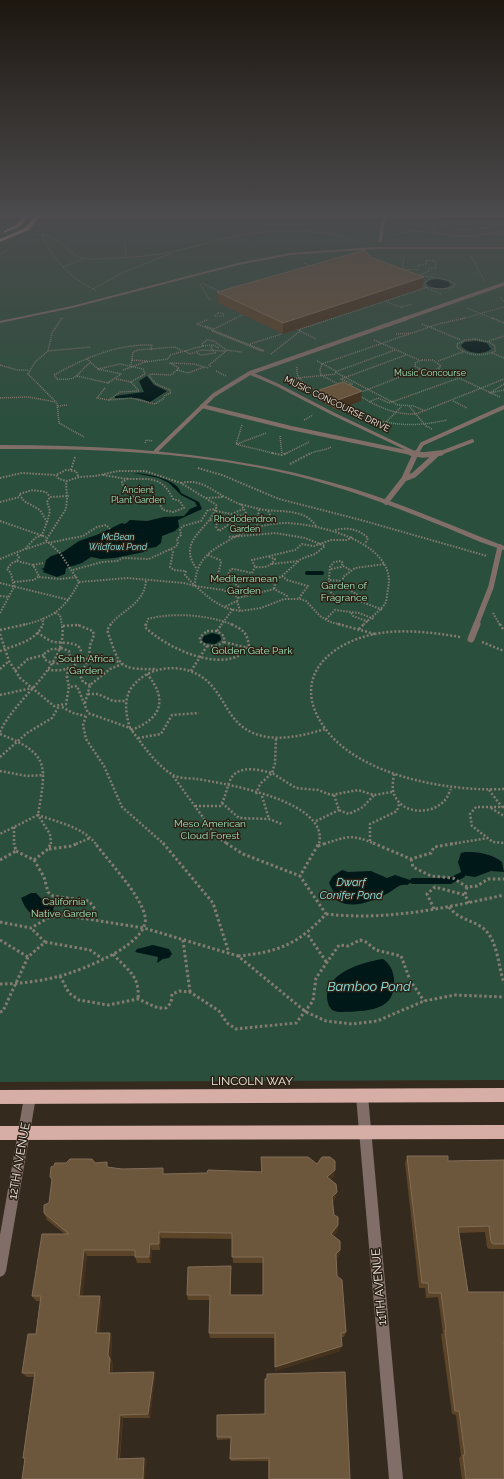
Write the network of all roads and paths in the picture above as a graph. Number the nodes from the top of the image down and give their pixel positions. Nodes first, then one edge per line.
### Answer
1 (80, 282) edge
2 (105, 282) edge
3 (168, 282) edge
4 (200, 282) edge
5 (426, 282) edge
6 (451, 282) edge
7 (504, 284) edge
8 (420, 285) edge
9 (201, 286) dead end
10 (428, 288) junction
11 (92, 289) junction
12 (101, 293) dead end
13 (224, 293) edge
14 (435, 296) dead end
15 (500, 297) dead end
16 (210, 300) dead end
17 (385, 301) junction
18 (504, 302) edge
19 (415, 303) dead end
20 (504, 306) edge
21 (401, 307) junction
22 (405, 309) dead end
23 (472, 310) dead end
24 (223, 313) dead end
25 (482, 314) junction
26 (219, 315) dead end
27 (242, 315) edge
28 (62, 318) dead end
29 (207, 320) dead end
30 (0, 322) edge
31 (504, 323) edge
32 (205, 326) dead end
33 (427, 326) junction
34 (297, 329) edge
35 (213, 330) junction
36 (300, 331) junction
37 (282, 334) edge
38 (504, 336) edge
39 (375, 341) dead end
40 (462, 341) junction
41 (489, 342) junction
42 (250, 344) junction
43 (381, 344) junction
44 (213, 345) junction
45 (247, 345) junction
46 (328, 345) junction
47 (203, 346) junction
48 (91, 348) dead end
49 (168, 348) junction
50 (219, 348) junction
51 (151, 350) junction
52 (395, 350) junction
53 (48, 351) junction
54 (183, 351) junction
55 (214, 351) junction
56 (226, 351) junction
57 (242, 352) dead end
58 (463, 352) junction
59 (176, 353) junction
60 (197, 353) junction
61 (491, 353) junction
62 (270, 355) dead end
63 (406, 355) junction
64 (504, 358) edge
65 (87, 359) junction
66 (168, 359) junction
67 (132, 360) junction
68 (316, 360) dead end
69 (419, 360) junction
70 (148, 361) junction
71 (437, 362) junction
72 (90, 363) junction
73 (170, 363) junction
74 (300, 363) dead end
75 (131, 364) junction
76 (322, 364) junction
77 (0, 365) edge
78 (204, 367) junction
79 (211, 367) dead end
80 (208, 368) dead end
81 (98, 369) junction
82 (420, 369) junction
83 (439, 369) junction
84 (28, 370) junction
85 (177, 370) junction
86 (216, 371) dead end
87 (336, 371) junction
88 (250, 373) junction
89 (119, 374) junction
90 (336, 374) junction
91 (321, 375) junction
92 (77, 376) junction
93 (230, 378) dead end
94 (297, 378) junction
95 (343, 378) junction
96 (459, 378) junction
97 (116, 379) junction
98 (504, 379) edge
99 (131, 382) junction
100 (504, 384) edge
101 (344, 387) junction
102 (105, 388) dead end
103 (481, 389) junction
104 (350, 390) edge
105 (367, 390) junction
106 (504, 390) edge
107 (490, 393) junction
108 (504, 396) edge
109 (500, 397) junction
110 (0, 398) edge
111 (108, 400) junction
112 (494, 400) dead end
113 (310, 401) junction
114 (452, 401) junction
115 (369, 402) junction
116 (392, 402) junction
117 (57, 403) junction
118 (67, 405) dead end
119 (58, 406) junction
120 (202, 406) junction
121 (402, 406) junction
122 (408, 406) junction
123 (504, 407) edge
124 (467, 408) dead end
125 (426, 412) junction
126 (395, 413) junction
127 (416, 414) junction
128 (255, 420) junction
129 (448, 420) dead end
130 (355, 423) junction
131 (384, 423) junction
132 (426, 426) junction
133 (265, 433) dead end
134 (280, 436) dead end
135 (346, 438) junction
136 (85, 441) dead end
137 (313, 441) dead end
138 (472, 441) dead end
139 (236, 444) junction
140 (0, 447) edge
141 (156, 451) junction
142 (77, 452) dead end
143 (416, 453) junction
144 (437, 454) junction
145 (282, 455) junction
146 (193, 466) dead end
147 (71, 470) junction
148 (277, 470) junction
149 (102, 474) junction
150 (56, 475) junction
151 (78, 476) junction
152 (0, 478) edge
153 (128, 478) junction
154 (404, 479) junction
155 (66, 481) junction
156 (181, 483) junction
157 (69, 496) junction
158 (20, 497) junction
159 (50, 497) junction
160 (224, 497) junction
161 (206, 498) junction
162 (0, 502) edge
163 (386, 502) junction
164 (241, 504) junction
165 (259, 508) junction
166 (243, 509) junction
167 (216, 510) junction
168 (268, 511) junction
169 (232, 514) junction
170 (242, 516) junction
171 (210, 520) junction
172 (227, 520) dead end
173 (0, 521) edge
174 (47, 522) junction
175 (235, 522) junction
176 (274, 524) junction
177 (235, 526) junction
178 (257, 526) junction
179 (316, 526) junction
180 (110, 529) dead end
181 (334, 530) junction
182 (239, 531) junction
183 (42, 535) junction
184 (46, 537) junction
185 (229, 537) junction
186 (352, 537) junction
187 (48, 542) junction
188 (320, 543) junction
189 (365, 545) junction
190 (502, 547) edge
191 (25, 549) junction
192 (171, 549) junction
193 (16, 553) junction
194 (208, 555) junction
195 (269, 557) junction
196 (0, 559) edge
197 (498, 559) junction
198 (17, 561) junction
199 (300, 561) junction
200 (44, 563) dead end
201 (272, 564) junction
202 (385, 564) junction
203 (32, 565) junction
204 (343, 566) junction
205 (255, 567) junction
206 (196, 568) junction
207 (331, 569) junction
208 (72, 570) junction
209 (350, 570) junction
210 (282, 576) junction
211 (38, 577) junction
212 (77, 577) junction
213 (229, 578) junction
214 (330, 580) junction
215 (342, 580) junction
216 (146, 581) junction
217 (14, 582) junction
218 (79, 582) junction
219 (0, 583) edge
220 (195, 586) junction
221 (14, 587) junction
222 (274, 588) junction
223 (0, 596) edge
224 (246, 596) junction
225 (9, 597) junction
226 (290, 598) junction
227 (299, 598) junction
228 (486, 599) junction
229 (68, 600) junction
230 (238, 600) junction
231 (362, 602) junction
232 (224, 607) junction
233 (233, 610) junction
234 (383, 610) junction
235 (240, 611) junction
236 (55, 612) junction
237 (0, 613) edge
238 (350, 613) junction
239 (43, 618) junction
240 (326, 619) junction
241 (374, 619) junction
242 (224, 622) junction
243 (369, 622) junction
244 (62, 626) junction
245 (359, 629) junction
246 (0, 630) edge
247 (218, 631) junction
248 (504, 631) edge
249 (37, 633) junction
250 (0, 634) edge
251 (376, 634) junction
252 (471, 639) junction
253 (63, 642) junction
254 (224, 642) junction
255 (207, 646) junction
256 (248, 648) junction
257 (5, 649) junction
258 (61, 649) junction
259 (0, 651) edge
260 (504, 651) edge
261 (44, 655) junction
262 (70, 657) junction
263 (200, 657) junction
264 (80, 659) junction
265 (89, 659) junction
266 (9, 661) junction
267 (53, 663) junction
268 (121, 663) junction
269 (68, 668) junction
270 (162, 668) junction
271 (0, 669) edge
272 (48, 670) junction
273 (15, 671) junction
274 (191, 671) junction
275 (147, 674) junction
276 (90, 686) junction
277 (69, 687) junction
278 (32, 688) junction
279 (88, 694) junction
280 (0, 695) edge
281 (126, 701) junction
282 (85, 703) junction
283 (61, 706) junction
284 (199, 713) dead end
285 (87, 714) junction
286 (131, 729) junction
287 (325, 729) junction
288 (0, 733) edge
289 (137, 738) junction
290 (276, 738) junction
291 (20, 741) junction
292 (0, 757) edge
293 (0, 771) edge
294 (272, 772) junction
295 (394, 774) junction
296 (44, 775) junction
297 (173, 776) junction
298 (229, 786) junction
299 (451, 788) junction
300 (504, 789) edge
301 (488, 790) junction
302 (392, 792) junction
303 (256, 794) junction
304 (262, 795) junction
305 (334, 795) junction
306 (374, 795) junction
307 (222, 803) junction
308 (399, 804) junction
309 (195, 806) junction
310 (503, 807) edge
311 (490, 808) junction
312 (339, 810) junction
313 (38, 815) junction
314 (504, 816) edge
315 (269, 819) junction
316 (316, 821) junction
317 (282, 824) dead end
318 (14, 827) junction
319 (0, 834) edge
320 (90, 838) junction
321 (488, 838) junction
322 (370, 841) junction
323 (504, 843) edge
324 (318, 846) junction
325 (49, 849) junction
326 (16, 850) junction
327 (411, 859) junction
328 (0, 860) edge
329 (34, 860) junction
330 (300, 876) junction
331 (504, 880) edge
332 (467, 887) junction
333 (465, 895) junction
334 (504, 895) edge
335 (468, 904) junction
336 (448, 907) junction
337 (434, 909) junction
338 (326, 914) junction
339 (94, 920) junction
340 (0, 922) edge
341 (31, 928) junction
342 (144, 928) junction
343 (308, 935) junction
344 (0, 940) edge
345 (183, 940) junction
346 (45, 942) junction
347 (229, 953) junction
348 (113, 954) junction
349 (238, 956) junction
350 (28, 957) junction
351 (103, 959) junction
352 (327, 963) junction
353 (60, 976) junction
354 (504, 983) edge
355 (0, 984) edge
356 (17, 984) junction
357 (190, 992) junction
358 (504, 997) edge
359 (138, 999) junction
360 (424, 1001) junction
361 (0, 1012) edge
362 (306, 1012) junction
363 (504, 1095) edge
364 (362, 1096) junction
365 (0, 1097) edge
366 (30, 1097) junction
367 (365, 1132) junction
368 (504, 1132) edge
369 (0, 1133) edge
370 (24, 1133) junction
371 (0, 1272) edge
372 (396, 1479) edge

1 - 11 path
2 - 11 path
3 - 30 street
4 - 13 path
5 - 10 path
6 - 10 path
7 - 46 lane
8 - 10 path
9 - 16 path
10 - 14 path
10 - 17 path
11 - 12 path
15 - 18 path
17 - 21 path
17 - 36 path
19 - 21 path
20 - 25 path
21 - 22 path
23 - 25 path
24 - 26 path
25 - 31 path
25 - 33 path
27 - 35 path
28 - 53 path
29 - 35 path
32 - 35 path
33 - 40 path
33 - 43 path
34 - 36 path
35 - 42 path
35 - 45 path
36 - 46 path
36 - 62 path
37 - 42 path
38 - 41 path
39 - 43 path
40 - 41 path
40 - 58 path
41 - 61 path
42 - 45 path
42 - 45 path
43 - 52 path
43 - 76 path
44 - 47 path
44 - 50 path
44 - 55 path
46 - 88 lane
47 - 50 path
47 - 54 path
48 - 53 path
49 - 51 path
49 - 54 path
49 - 59 path
50 - 56 path
51 - 65 path
51 - 67 path
52 - 63 path
52 - 87 path
53 - 84 path
54 - 59 path
54 - 60 path
55 - 56 path
55 - 60 path
55 - 60 path
56 - 57 path
56 - 79 path
58 - 61 path
58 - 71 path
59 - 66 path
61 - 64 path
63 - 69 path
63 - 95 path
65 - 72 path
65 - 92 path
66 - 70 path
66 - 73 path
67 - 70 path
67 - 75 path
68 - 76 path
69 - 71 path
69 - 82 path
70 - 89 path, bridge
71 - 83 path
72 - 81 path
72 - 92 path
73 - 78 path
73 - 85 path
74 - 94 path
75 - 81 path
75 - 99 path
76 - 87 path
76 - 91 path
77 - 84 path
78 - 80 path
78 - 85 path
81 - 89 path
82 - 83 path
82 - 105 path
83 - 96 path
84 - 117 path
85 - 111 path
86 - 93 path
87 - 90 path
88 - 113 street, MUSIC CONCOURSE DRIVE
88 - 120 lane
89 - 97 path
90 - 91 path
90 - 95 path
91 - 94 path
91 - 101 path
92 - 97 path
94 - 113 path
95 - 101 path
95 - 105 path
96 - 103 path
96 - 116 path
97 - 99 path
98 - 103 path
99 - 111 path
100 - 107 path
101 - 104 path
102 - 111 path
103 - 107 path
103 - 114 path
105 - 115 path
105 - 116 path
106 - 107 path
107 - 109 path
108 - 109 path
109 - 112 path
110 - 117 path
113 - 130 street, MUSIC CONCOURSE DRIVE
114 - 124 path
114 - 125 path
115 - 116 path
115 - 126 path
116 - 121 path
117 - 119 path
118 - 119 path
119 - 136 path
120 - 128 lane
120 - 141 lane
121 - 122 path
121 - 126 path
122 - 125 path
122 - 127 path
123 - 143 lane
125 - 127 path
126 - 127 path
126 - 131 path
127 - 132 path
128 - 135 lane
128 - 139 path
129 - 132 path
130 - 131 path
130 - 143 street, MUSIC CONCOURSE DRIVE
131 - 132 path
133 - 139 path
134 - 145 path
135 - 143 lane
135 - 148 path
137 - 145 path
138 - 144 lane
139 - 145 path
140 - 141 street
141 - 148 street
142 - 147 path
143 - 144 lane
143 - 154 lane
144 - 154 lane
146 - 197 path
147 - 150 path
147 - 151 path
148 - 163 street
149 - 151 path
149 - 153 path
149 - 156 path
150 - 152 path
150 - 155 path
151 - 155 path
153 - 153 path
154 - 163 lane
155 - 157 path
156 - 160 path
156 - 161 path
157 - 159 path
157 - 184 path
158 - 159 path
158 - 162 path
158 - 174 path
159 - 174 path
160 - 161 path
160 - 164 path
161 - 167 path
163 - 190 street
164 - 165 path
164 - 166 path
165 - 168 path
165 - 178 path
166 - 169 path
166 - 170 path
167 - 169 path
167 - 171 path
167 - 192 path
168 - 176 path
168 - 179 path
169 - 170 path
170 - 175 path
171 - 177 path
171 - 206 path
172 - 175 path
173 - 183 path
174 - 183 path
175 - 177 path
176 - 178 path
176 - 179 path
177 - 182 path
178 - 182 path
179 - 181 path
180 - 187 path
181 - 186 path
181 - 189 path
182 - 185 path
183 - 184 path
183 - 191 path
184 - 187 path
185 - 188 path
185 - 194 path
186 - 188 path
186 - 189 path
187 - 191 path
187 - 208 path
188 - 195 path
188 - 199 path
189 - 202 path
190 - 197 lane
191 - 193 path
192 - 208 path
192 - 220 path
193 - 196 path
193 - 198 path
194 - 206 path
194 - 213 path
195 - 201 path
195 - 205 path
197 - 228 lane
198 - 203 path
198 - 217 path
199 - 201 path
199 - 210 path
200 - 203 path
201 - 205 path
202 - 209 path
202 - 234 path
203 - 211 path
204 - 207 path
204 - 207 path
204 - 209 path
205 - 213 path
206 - 220 path
207 - 214 path
208 - 212 path
209 - 215 path
210 - 222 path
210 - 227 path
211 - 212 path
211 - 217 path
212 - 218 path
213 - 224 path
214 - 215 path
214 - 231 path
215 - 231 path
216 - 218 path
216 - 220 path
216 - 268 path
217 - 221 path
218 - 229 path
219 - 221 path
220 - 230 path
220 - 232 path
221 - 225 path
221 - 229 path
222 - 224 path
222 - 226 path
223 - 225 path
224 - 230 path
225 - 237 path
226 - 227 path
226 - 235 path
227 - 240 path
228 - 248 path
228 - 252 lane
229 - 236 path
230 - 232 path
230 - 235 path
231 - 234 path
232 - 233 path
233 - 235 path
233 - 242 path
234 - 241 path
236 - 239 path
236 - 244 path
238 - 240 path
238 - 241 path
238 - 243 path
239 - 246 path
239 - 249 path
240 - 245 path
241 - 243 path
242 - 247 path
242 - 256 path
242 - 263 path
243 - 245 path
244 - 253 path
244 - 265 path
245 - 251 path
247 - 254 path
247 - 255 path
249 - 253 path
249 - 257 path
250 - 257 path
251 - 252 path
251 - 287 path
252 - 260 path
253 - 258 path
253 - 264 path
254 - 255 path
254 - 256 path
255 - 263 path
256 - 263 path
257 - 259 path
257 - 266 path
258 - 261 path
258 - 262 path
258 - 267 path
261 - 267 path
261 - 273 path
262 - 264 path
262 - 267 path
263 - 274 path
264 - 265 path
264 - 269 path
265 - 268 path
265 - 276 path
266 - 271 path
266 - 273 path
267 - 272 path
268 - 270 path
268 - 276 path
269 - 272 path
269 - 277 path
270 - 274 path
270 - 275 path
272 - 278 path
273 - 278 path
274 - 290 path
275 - 281 path
275 - 286 path
276 - 279 path
277 - 282 path
277 - 283 path
278 - 280 path
278 - 283 path
278 - 288 path
279 - 281 path
279 - 282 path
281 - 286 path
282 - 285 path
283 - 285 path
283 - 291 path
284 - 289 path
285 - 286 path
285 - 347 path
286 - 289 path
287 - 290 path
287 - 295 path
288 - 291 path
289 - 297 path
290 - 294 path
291 - 292 path
291 - 296 path
293 - 296 path
294 - 298 path
294 - 303 path
294 - 305 path
295 - 299 path
295 - 302 path
296 - 313 path
297 - 298 path
297 - 309 path
298 - 303 path
298 - 307 path
299 - 301 path
299 - 308 path
300 - 301 path
301 - 310 path
302 - 306 path
302 - 308 path
303 - 304 path
304 - 315 path
304 - 316 path
305 - 306 path
305 - 312 path
306 - 312 path
307 - 309 path
307 - 315 path
308 - 322 path
309 - 330 path
310 - 311 path
311 - 314 path
311 - 321 path
312 - 316 path
313 - 318 path
313 - 320 path
313 - 325 path
315 - 317 path
316 - 324 path
318 - 319 path
318 - 326 path
320 - 325 path
320 - 342 path
321 - 323 path
321 - 327 path
322 - 324 path
322 - 327 path
324 - 330 path
325 - 329 path
326 - 328 path
326 - 329 path
327 - 332 path
329 - 339 path
330 - 338 path
331 - 332 path
332 - 333 path
333 - 335 path
333 - 337 path
334 - 335 path
335 - 336 path
336 - 337 path
336 - 354 path
337 - 338 path
338 - 343 path
339 - 341 path
339 - 342 path
340 - 341 path
341 - 346 path
342 - 345 path
342 - 348 path
343 - 349 path
343 - 352 path
344 - 350 path
345 - 347 path
345 - 357 path
346 - 350 path
346 - 351 path
347 - 349 path
348 - 351 path
348 - 359 path
349 - 362 path
350 - 356 path
351 - 353 path
352 - 360 path
352 - 362 path
353 - 356 path
353 - 359 path
355 - 356 path
356 - 361 path
357 - 359 path
357 - 362 path
358 - 360 path
360 - 362 path
363 - 364 main road, LINCOLN WAY
364 - 366 main road, LINCOLN WAY
364 - 367 street, 11TH AVENUE
365 - 366 main road, LINCOLN WAY
366 - 370 street, 12TH AVENUE
367 - 368 main road
367 - 370 main road
367 - 372 street, 11TH AVENUE
369 - 370 main road
370 - 371 street, 12TH AVENUE

